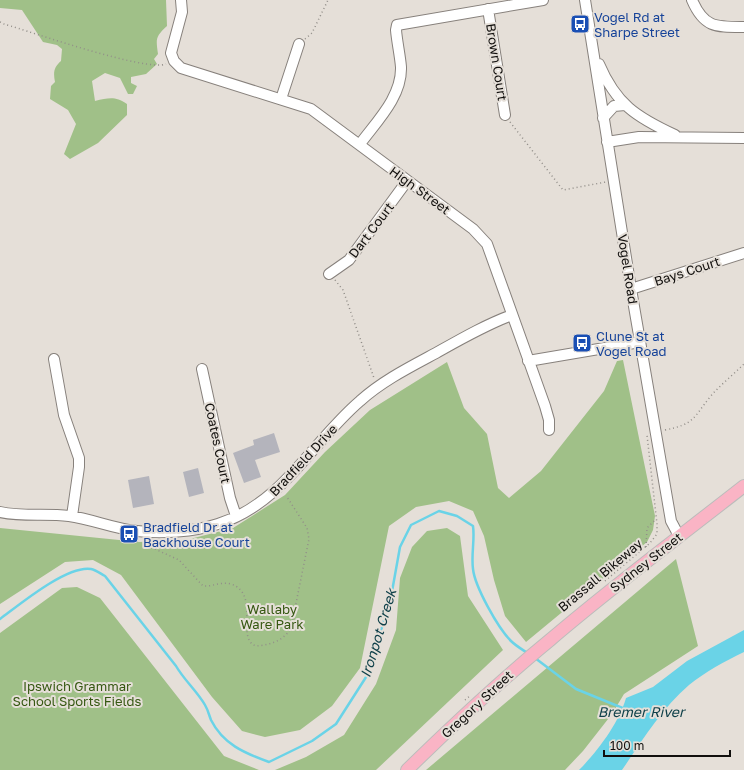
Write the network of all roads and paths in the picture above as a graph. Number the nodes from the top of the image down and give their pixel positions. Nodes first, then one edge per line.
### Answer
1 (181, 0) edge
2 (328, 0) edge
3 (542, 0) edge
4 (585, 0) edge
5 (692, 0) edge
6 (488, 9) junction
7 (0, 22) edge
8 (744, 27) edge
9 (300, 44) joint
10 (592, 50) junction
11 (174, 61) junction
12 (280, 99) junction
13 (624, 105) junction
14 (505, 115) joint
15 (603, 118) junction
16 (643, 119) junction
17 (639, 137) junction
18 (678, 137) junction
19 (744, 138) edge
20 (607, 142) junction
21 (360, 144) junction
22 (407, 181) junction
23 (613, 181) junction
24 (744, 253) edge
25 (330, 274) joint
26 (631, 290) junction
27 (512, 315) junction
28 (640, 342) junction
29 (54, 359) dead end
30 (528, 361) junction
31 (744, 364) edge
32 (202, 369) dead end
33 (379, 387) junction
34 (549, 430) dead end
35 (662, 430) dead end
36 (649, 433) dead end
37 (744, 486) edge
38 (287, 497) dead end
39 (0, 512) edge
40 (72, 516) junction
41 (236, 516) junction
42 (657, 518) junction
43 (679, 536) junction
44 (144, 544) dead end
45 (646, 547) junction
46 (601, 584) dead end
47 (549, 640) joint
48 (406, 770) edge

1 - 11 street
2 - 9 path
3 - 6 street
4 - 10 street, Vogel Road
5 - 8 street
6 - 14 street, Brown Court
6 - 21 street
7 - 11 path
9 - 12 street
10 - 13 street
10 - 15 street, Vogel Road
11 - 12 street, High Street
12 - 21 street, High Street
13 - 15 street
13 - 16 street
14 - 23 path
15 - 20 street, Vogel Road
16 - 17 street
16 - 18 street
17 - 18 street
17 - 20 street
18 - 19 street
20 - 23 street, Vogel Road
21 - 22 street, High Street
22 - 25 street, Dart Court
22 - 27 street, High Street
23 - 26 street, Vogel Road
24 - 26 street, Bays Court
25 - 33 path
26 - 28 street, Vogel Road
27 - 30 street, High Street
27 - 33 street, Bradfield Drive
28 - 30 street
28 - 43 street, Vogel Road
29 - 40 street
30 - 34 street, High Street
31 - 35 path
32 - 41 street, Coates Court
33 - 41 street, Bradfield Drive
36 - 42 path, Brassall Bikeway
37 - 43 main road, Sydney Street
38 - 44 path
39 - 40 street, Bradfield Drive
40 - 41 street, Bradfield Drive
42 - 45 path, Brassall Bikeway
42 - 45 path
43 - 47 main road, Sydney Street
45 - 46 path, Brassall Bikeway
47 - 48 main road, Gregory Street

